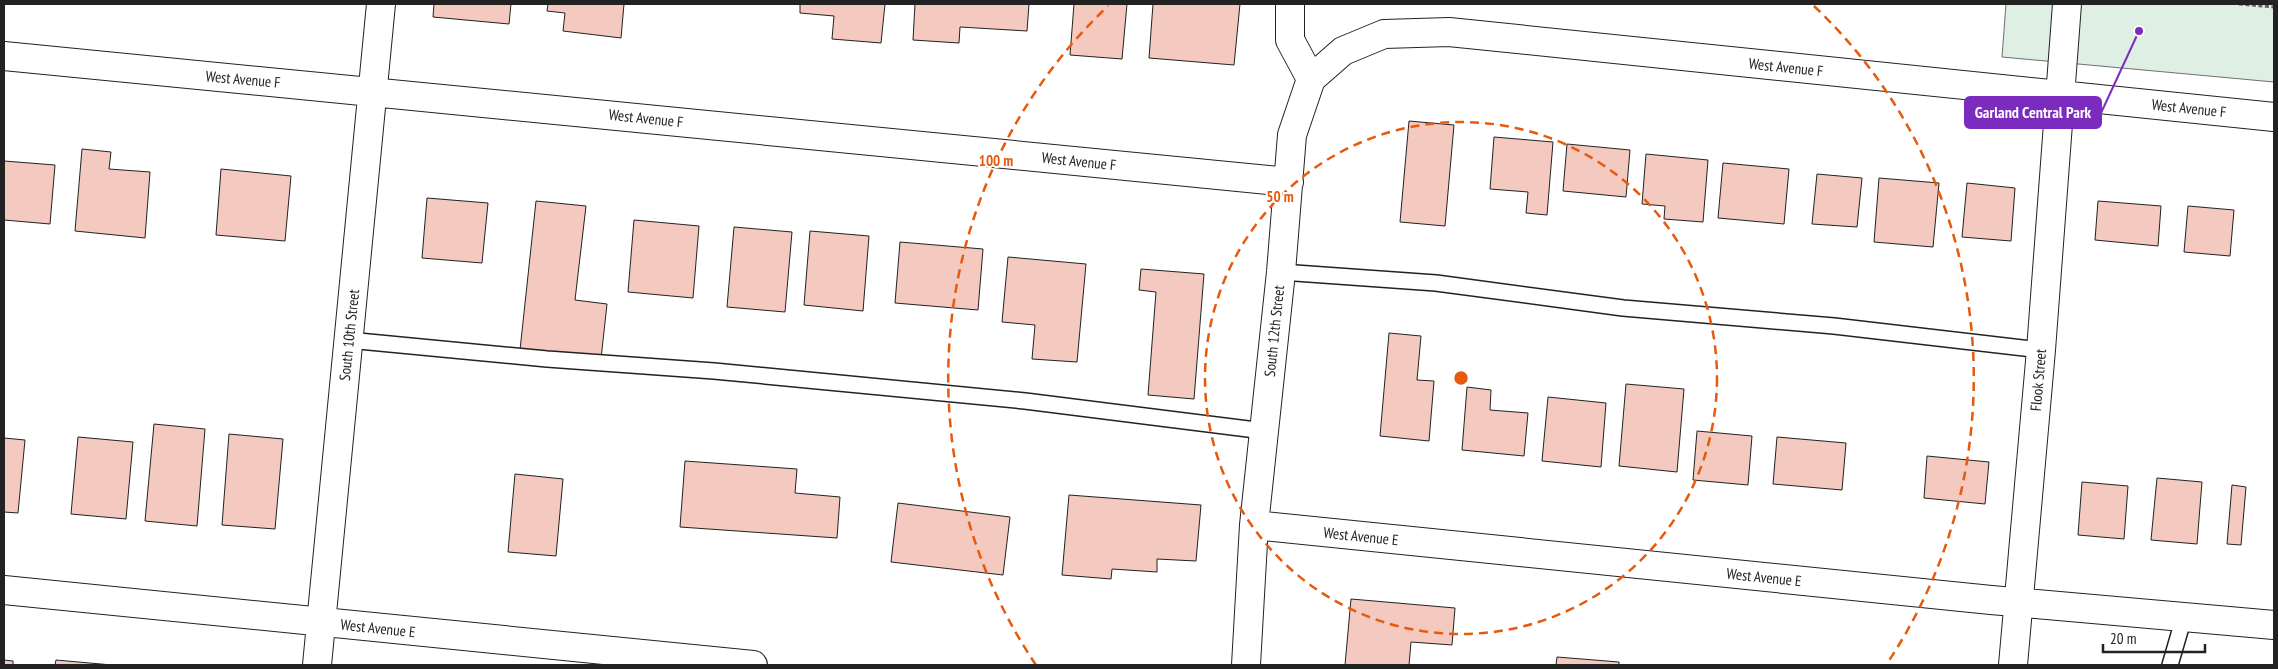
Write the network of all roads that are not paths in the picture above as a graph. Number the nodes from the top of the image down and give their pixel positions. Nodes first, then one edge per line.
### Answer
1 (381, 4) edge
2 (1290, 4) edge
3 (2067, 4) edge
4 (4, 56) edge
5 (1311, 79) junction
6 (373, 91) junction
7 (2059, 95) junction
8 (2274, 117) edge
9 (1289, 182) junction
10 (1281, 272) junction
11 (348, 340) junction
12 (2041, 350) junction
13 (1264, 431) junction
14 (1254, 525) junction
15 (4, 590) edge
16 (2020, 602) junction
17 (2184, 617) junction
18 (321, 622) junction
19 (2274, 625) edge
20 (317, 665) edge
21 (753, 665) edge
22 (1246, 665) edge
23 (2013, 665) edge
24 (2170, 665) edge

1 - 6 street, South 10th Street
2 - 5 street
3 - 7 street, Flook Street
4 - 6 street, West Avenue F
5 - 7 street, West Avenue F
5 - 9 street, South 12th Street
6 - 9 street, West Avenue F
6 - 11 street, South 10th Street
7 - 8 street, West Avenue F
7 - 12 street, Flook Street
9 - 10 street, South 12th Street
10 - 12 lane
10 - 13 street, South 12th Street
11 - 13 lane
11 - 18 street, South 10th Street
12 - 16 street, Flook Street
13 - 14 street, South 12th Street
14 - 16 street, West Avenue E
14 - 22 street, South 12th Street
15 - 18 street, West Avenue E
16 - 17 street, West Avenue E
16 - 23 street, Flook Street
17 - 19 street, West Avenue E
17 - 24 lane
18 - 20 street, South 10th Street
18 - 21 street, West Avenue E

